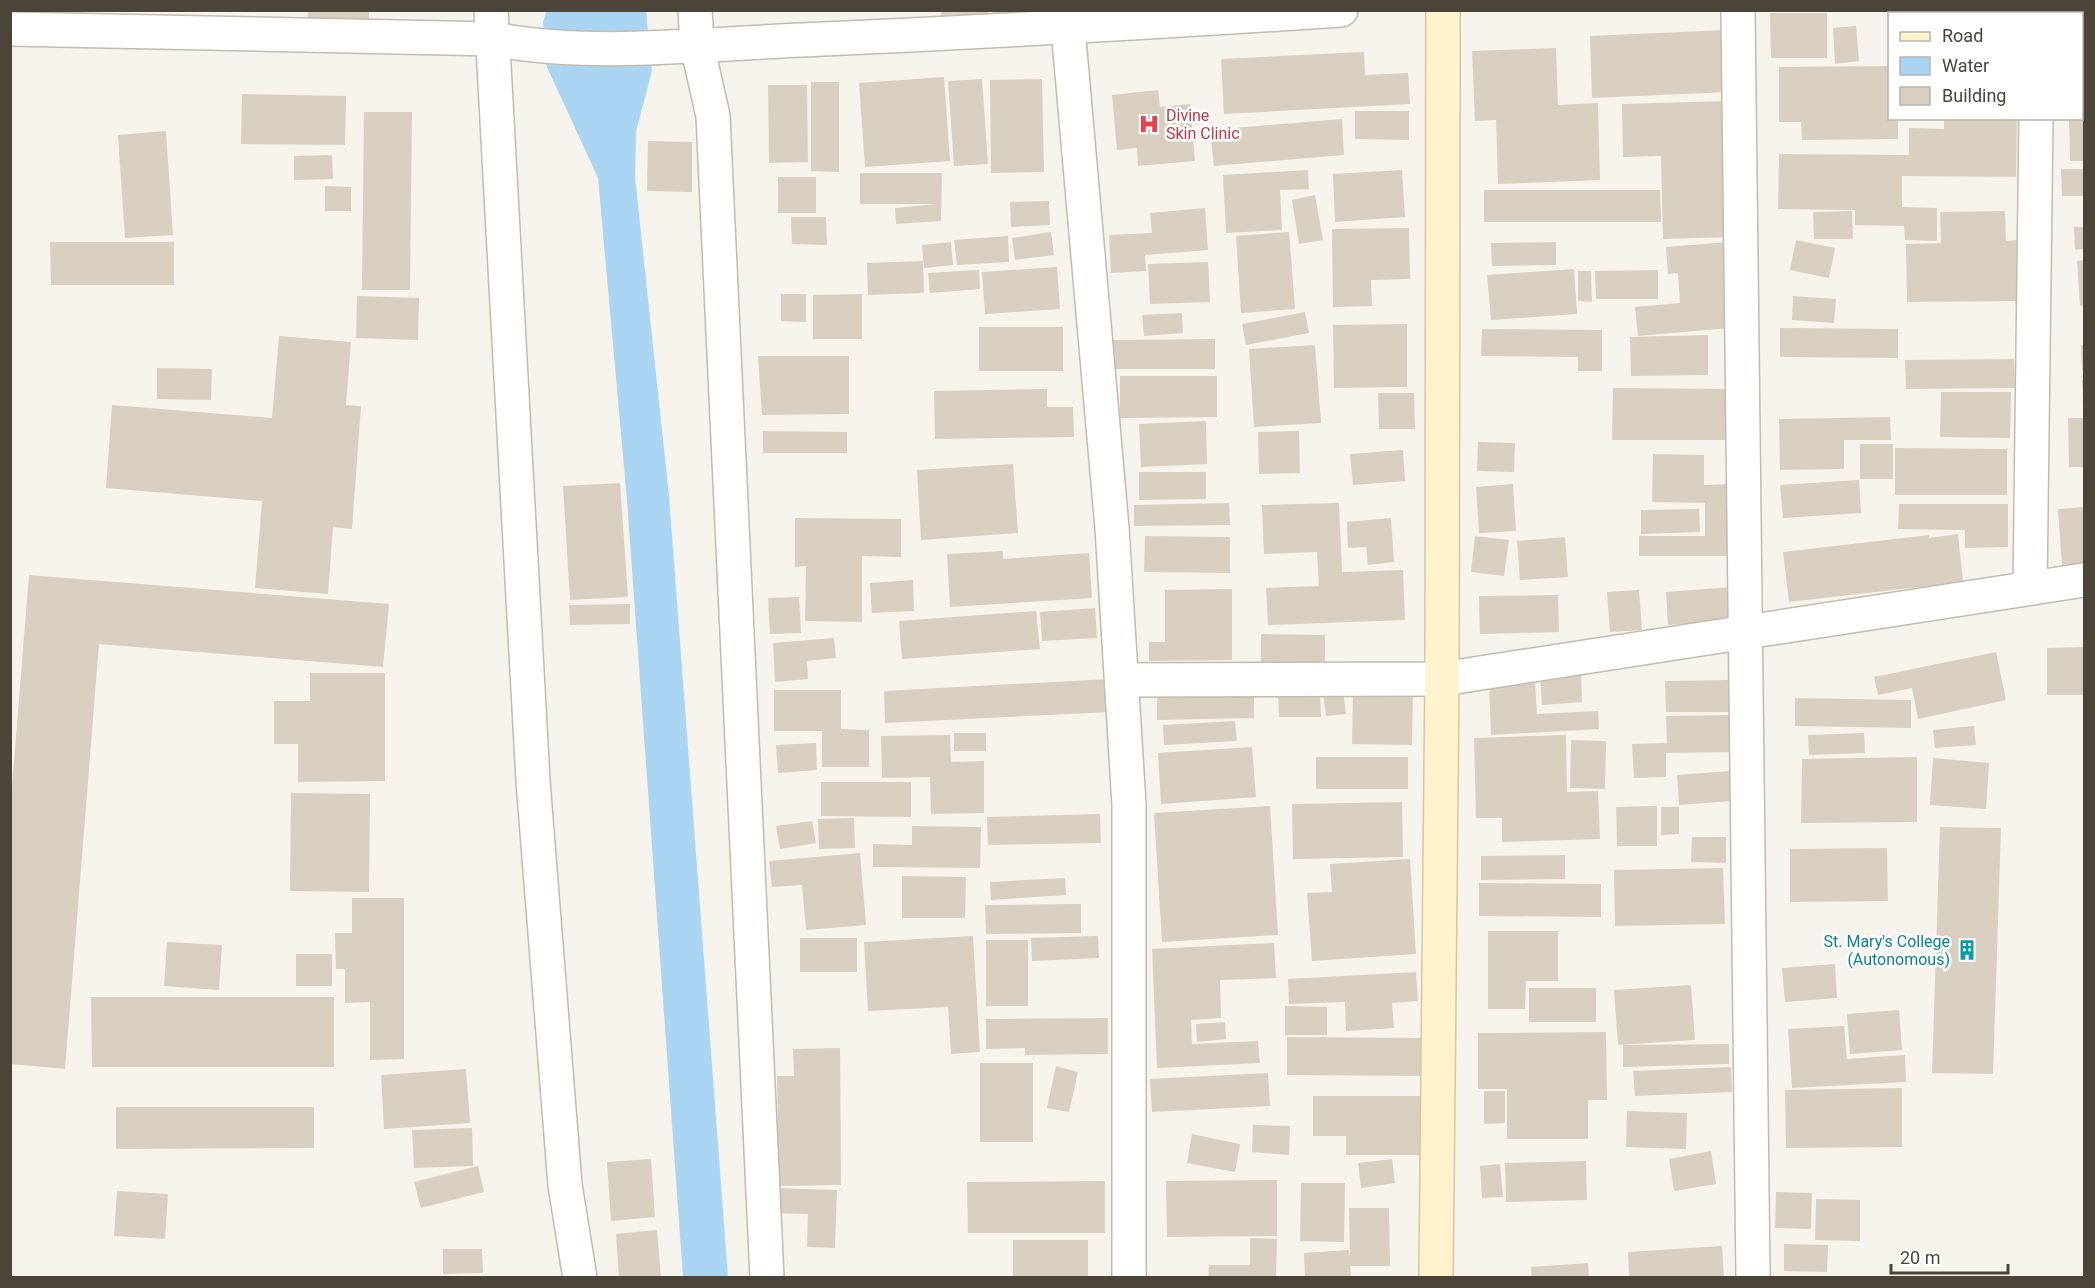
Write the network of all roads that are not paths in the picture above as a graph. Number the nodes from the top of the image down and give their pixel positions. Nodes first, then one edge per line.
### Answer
1 (695, 10) edge
2 (1341, 10) edge
3 (1443, 10) edge
4 (1738, 10) edge
5 (935, 22) edge
6 (492, 25) edge
7 (1068, 28) junction
8 (10, 29) edge
9 (698, 45) junction
10 (2036, 120) edge
11 (2085, 580) edge
12 (2030, 588) junction
13 (1747, 631) junction
14 (1442, 679) junction
15 (1122, 680) junction
16 (580, 1278) edge
17 (767, 1278) edge
18 (1129, 1278) edge
19 (1436, 1278) edge
20 (1753, 1278) edge

1 - 9 street
2 - 7 street
3 - 14 main road
4 - 13 street
5 - 7 street
5 - 9 street
6 - 8 street
6 - 9 street
6 - 16 street
7 - 15 street
9 - 17 street
10 - 12 street
11 - 12 street
12 - 13 street
13 - 14 street
13 - 20 street
14 - 15 street
14 - 19 main road
15 - 18 street

